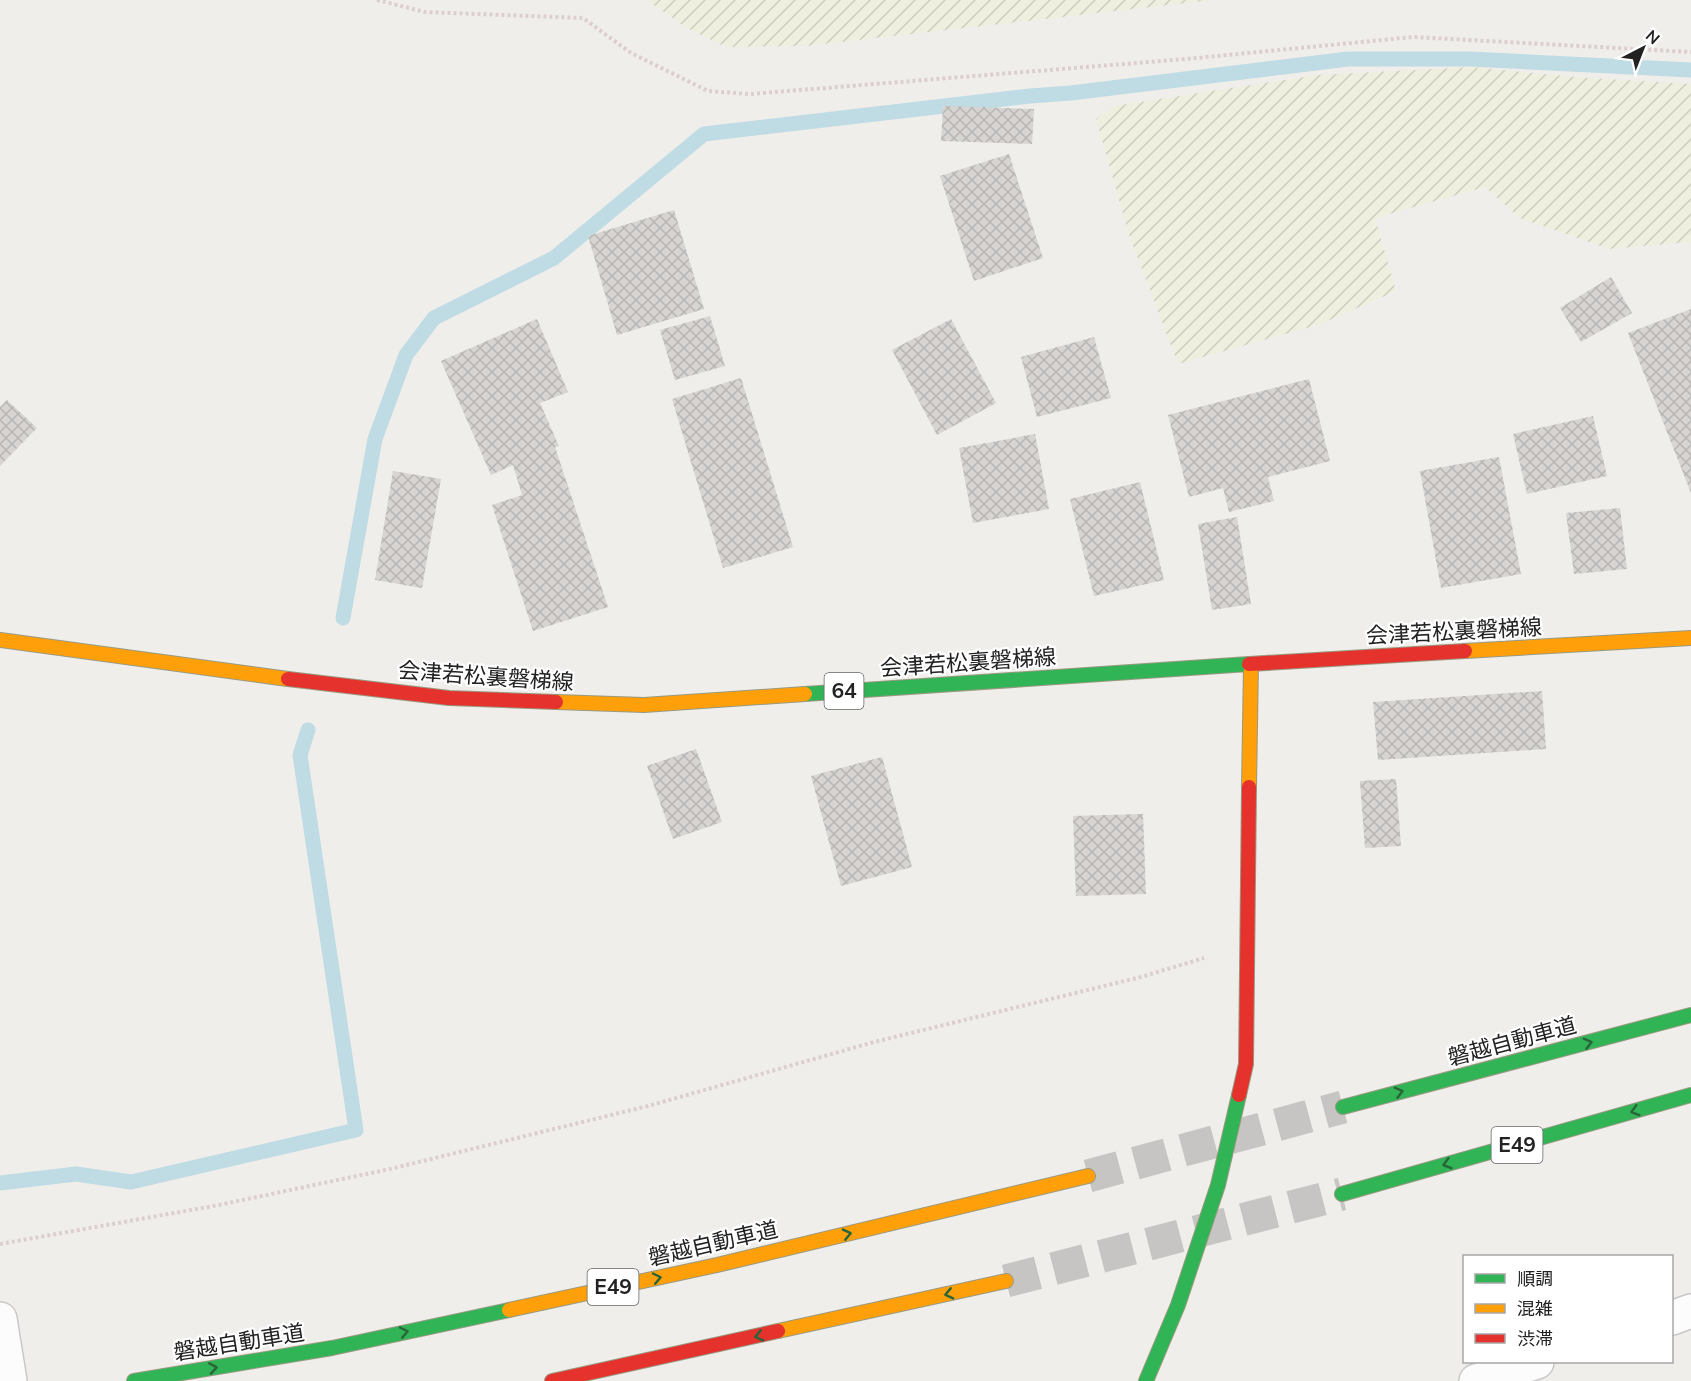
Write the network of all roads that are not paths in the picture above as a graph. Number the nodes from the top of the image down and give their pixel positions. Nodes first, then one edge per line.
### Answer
1 (1691, 638) edge
2 (0, 640) edge
3 (1251, 664) junction
4 (1691, 1015) edge
5 (1691, 1095) edge
6 (1343, 1107) tunnel mouth
7 (1088, 1176) tunnel mouth
8 (1342, 1194) tunnel mouth
9 (1006, 1281) tunnel mouth
10 (1691, 1311) edge
11 (1673, 1317) edge
12 (0, 1319) edge
13 (1533, 1363) edge
14 (10, 1381) edge
15 (134, 1381) edge
16 (552, 1381) edge
17 (1146, 1381) edge
18 (1476, 1381) edge

1 - 3 main road, 会津若松裏磐梯線 / 64
2 - 3 main road, 会津若松裏磐梯線 / 64
3 - 17 main road
6 -> 4 main road, 磐越自動車道
5 -> 8 main road, E49
15 -> 7 main road, 磐越自動車道 / E49
9 -> 16 main road
10 - 11 street
12 - 14 street
13 - 18 street

